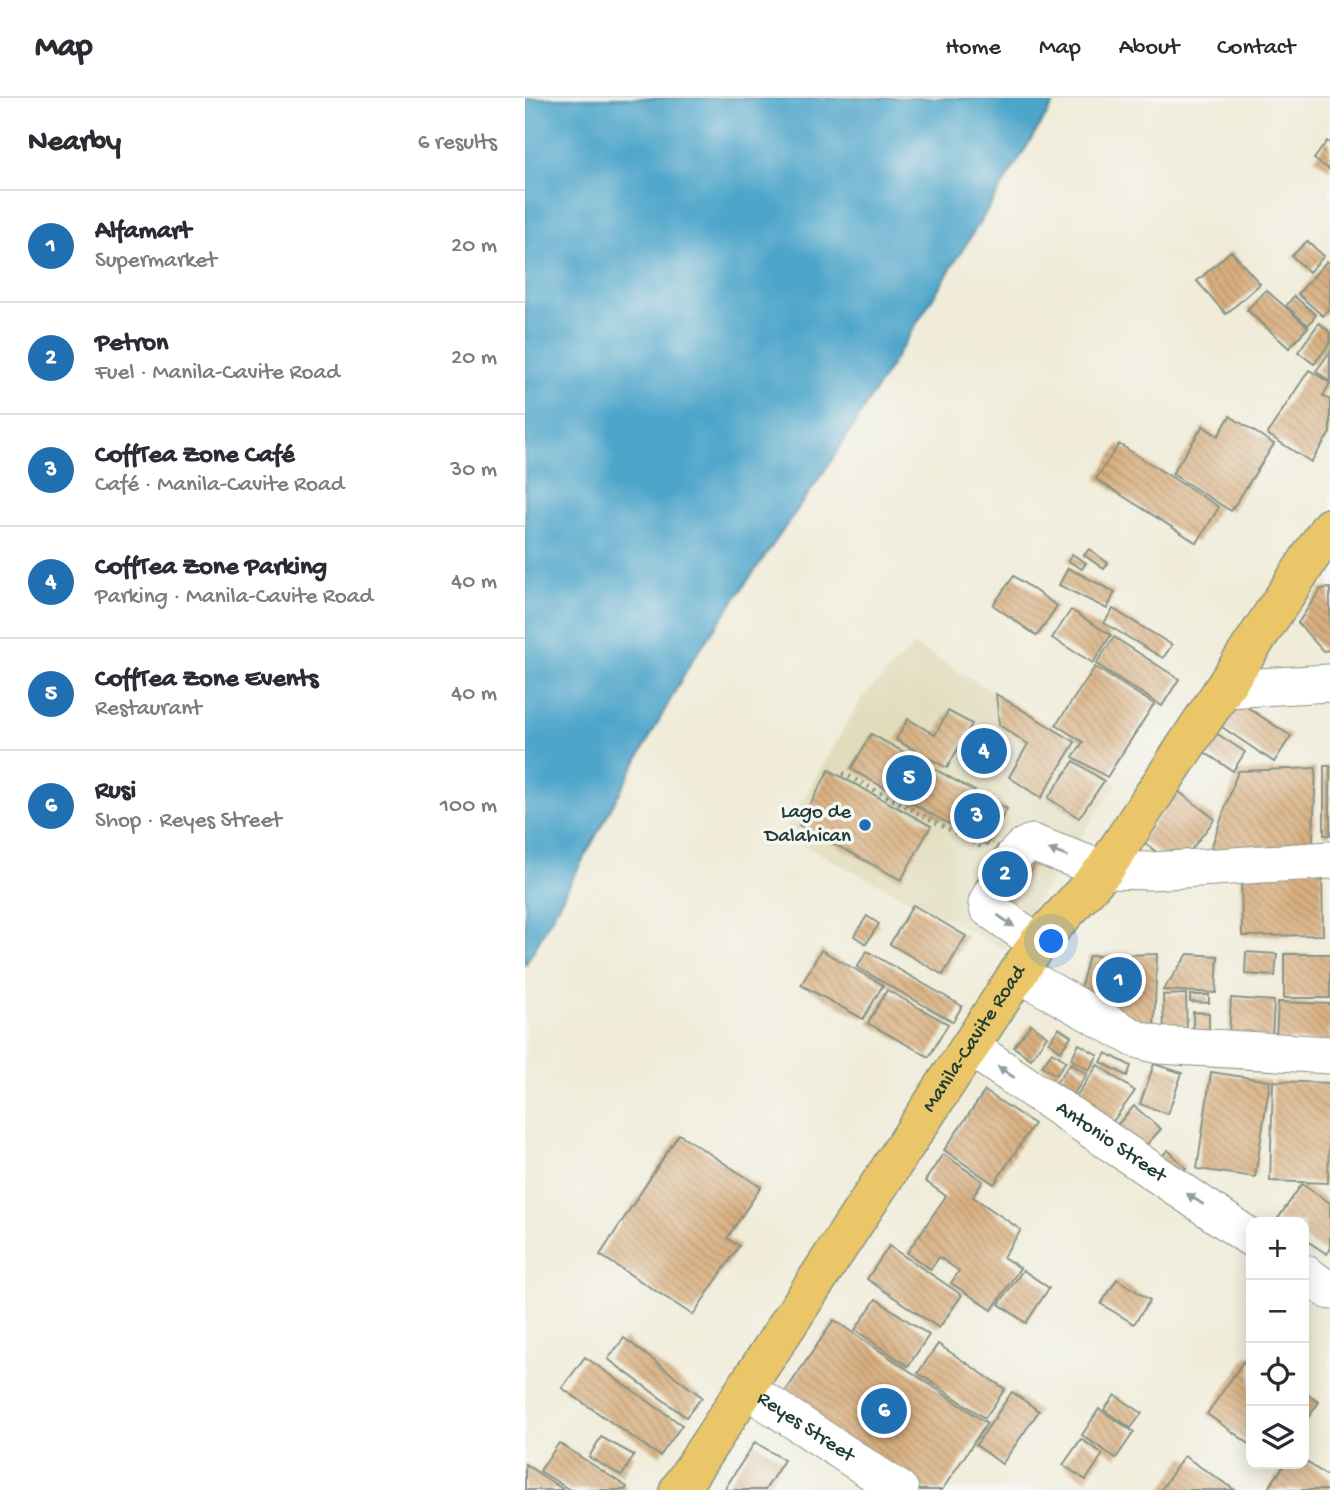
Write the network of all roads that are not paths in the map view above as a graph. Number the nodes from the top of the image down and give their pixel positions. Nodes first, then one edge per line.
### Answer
1 (1330, 527) edge
2 (1330, 683) edge
3 (1225, 689) junction
4 (1001, 852) road end
5 (1330, 860) edge
6 (1104, 870) junction
7 (992, 893) dead end
8 (1028, 958) junction
9 (970, 1047) junction
10 (1330, 1055) edge
11 (1246, 1235) edge
12 (1309, 1276) edge
13 (1330, 1291) edge
14 (745, 1388) junction
15 (679, 1490) edge
16 (900, 1490) edge

1 - 3 main road, Manila-Cavite Road
2 - 3 street
3 - 6 main road, Manila-Cavite Road
6 -> 4 street
5 - 6 street
6 - 8 main road, Manila-Cavite Road
7 -> 8 street
8 - 9 main road, Manila-Cavite Road
8 - 10 street
11 -> 9 street, Antonio Street
9 - 14 main road, Manila-Cavite Road
12 - 13 street
14 - 15 main road, Manila-Cavite Road
14 - 16 street, Reyes Street

